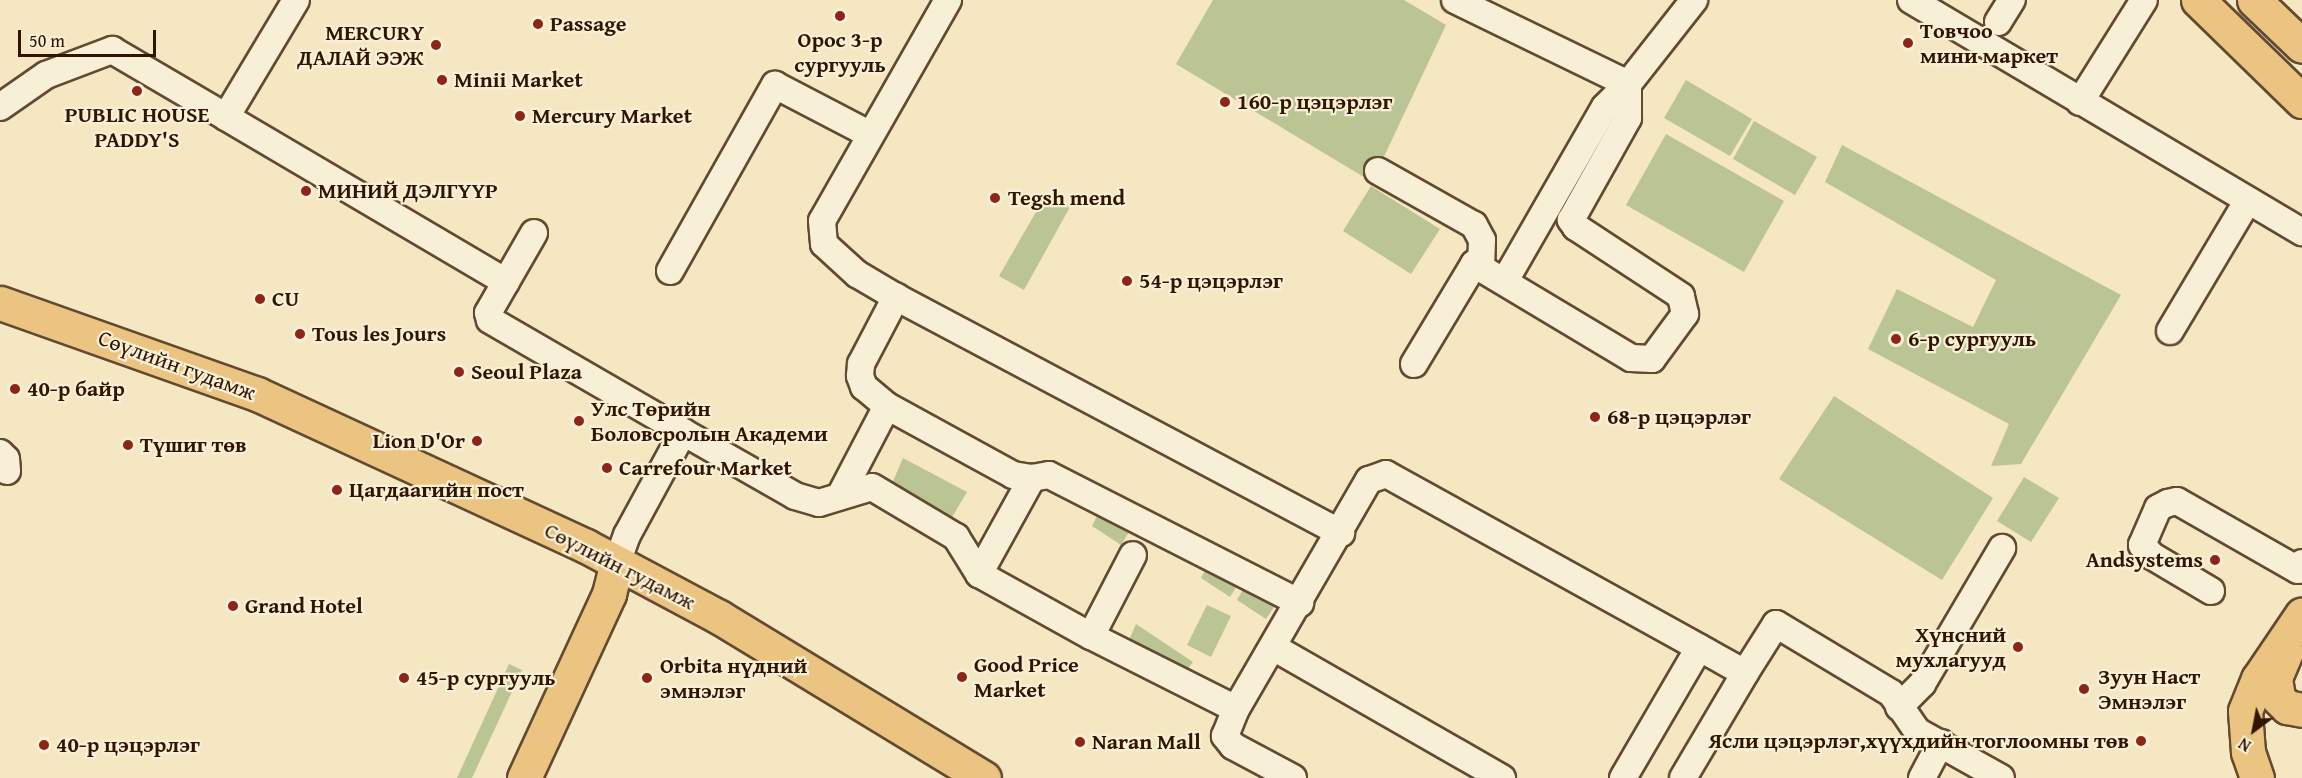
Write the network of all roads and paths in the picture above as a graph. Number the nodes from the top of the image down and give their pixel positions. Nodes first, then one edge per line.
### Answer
1 (296, 0) edge
2 (948, 0) edge
3 (1455, 0) edge
4 (1694, 0) edge
5 (1911, 0) edge
6 (2012, 0) edge
7 (2144, 0) edge
8 (2198, 0) edge
9 (2254, 0) edge
10 (1998, 22) dead end
11 (2302, 46) edge
12 (1628, 84) junction
13 (2302, 101) edge
14 (2080, 102) junction
15 (0, 107) edge
16 (226, 117) junction
17 (869, 134) junction
18 (1378, 171) dead end
19 (2248, 200) junction
20 (2302, 232) edge
21 (534, 233) dead end
22 (1481, 265) junction
23 (670, 271) dead end
24 (1506, 279) junction
25 (506, 282) junction
26 (896, 297) junction
27 (0, 303) edge
28 (2170, 331) dead end
29 (1414, 364) dead end
30 (887, 405) junction
31 (683, 432) junction
32 (1032, 478) junction
33 (841, 494) junction
34 (1341, 533) junction
35 (2002, 548) dead end
36 (1133, 555) dead end
37 (618, 563) junction
38 (2301, 568) edge
39 (979, 574) junction
40 (2211, 591) dead end
41 (1300, 603) junction
42 (2301, 615) edge
43 (1091, 636) junction
44 (1273, 647) junction
45 (1699, 648) junction
46 (1744, 673) junction
47 (1899, 707) junction
48 (1236, 709) junction
49 (2302, 710) edge
50 (1941, 743) junction
51 (524, 778) edge
52 (984, 778) edge
53 (1293, 778) edge
54 (1502, 778) edge
55 (1623, 778) edge
56 (1683, 778) edge
57 (1922, 778) edge
58 (2001, 778) edge
59 (2257, 778) edge

1 - 16 street
2 - 17 street
3 - 12 street
4 - 12 street
5 - 14 street
6 - 10 street
7 - 14 street
8 - 13 main road
9 - 11 main road
12 - 24 street
12 - 24 street
14 - 19 street
15 - 16 street
16 - 25 street
17 - 23 street
17 - 26 street
18 - 22 street
19 - 20 street
19 - 28 street
21 - 25 street
22 - 24 street
22 - 29 street
25 - 31 street
26 - 30 street
26 - 34 street
27 - 37 main road, Сөүлийн гудамж
30 - 32 street
30 - 33 street
31 - 33 street
31 - 37 street
32 - 39 street
32 - 41 street
33 - 39 street
34 - 41 street
34 - 45 street
35 - 47 street
36 - 43 street
37 - 51 main road
37 - 52 main road, Сөүлийн гудамж
38 - 40 street
39 - 43 street
41 - 44 street
42 - 49 main road
42 - 59 main road
43 - 48 street
44 - 48 street
44 - 54 street
45 - 46 street
45 - 55 street
46 - 47 street
46 - 56 street
47 - 50 street
48 - 53 street
50 - 57 street
50 - 58 street

